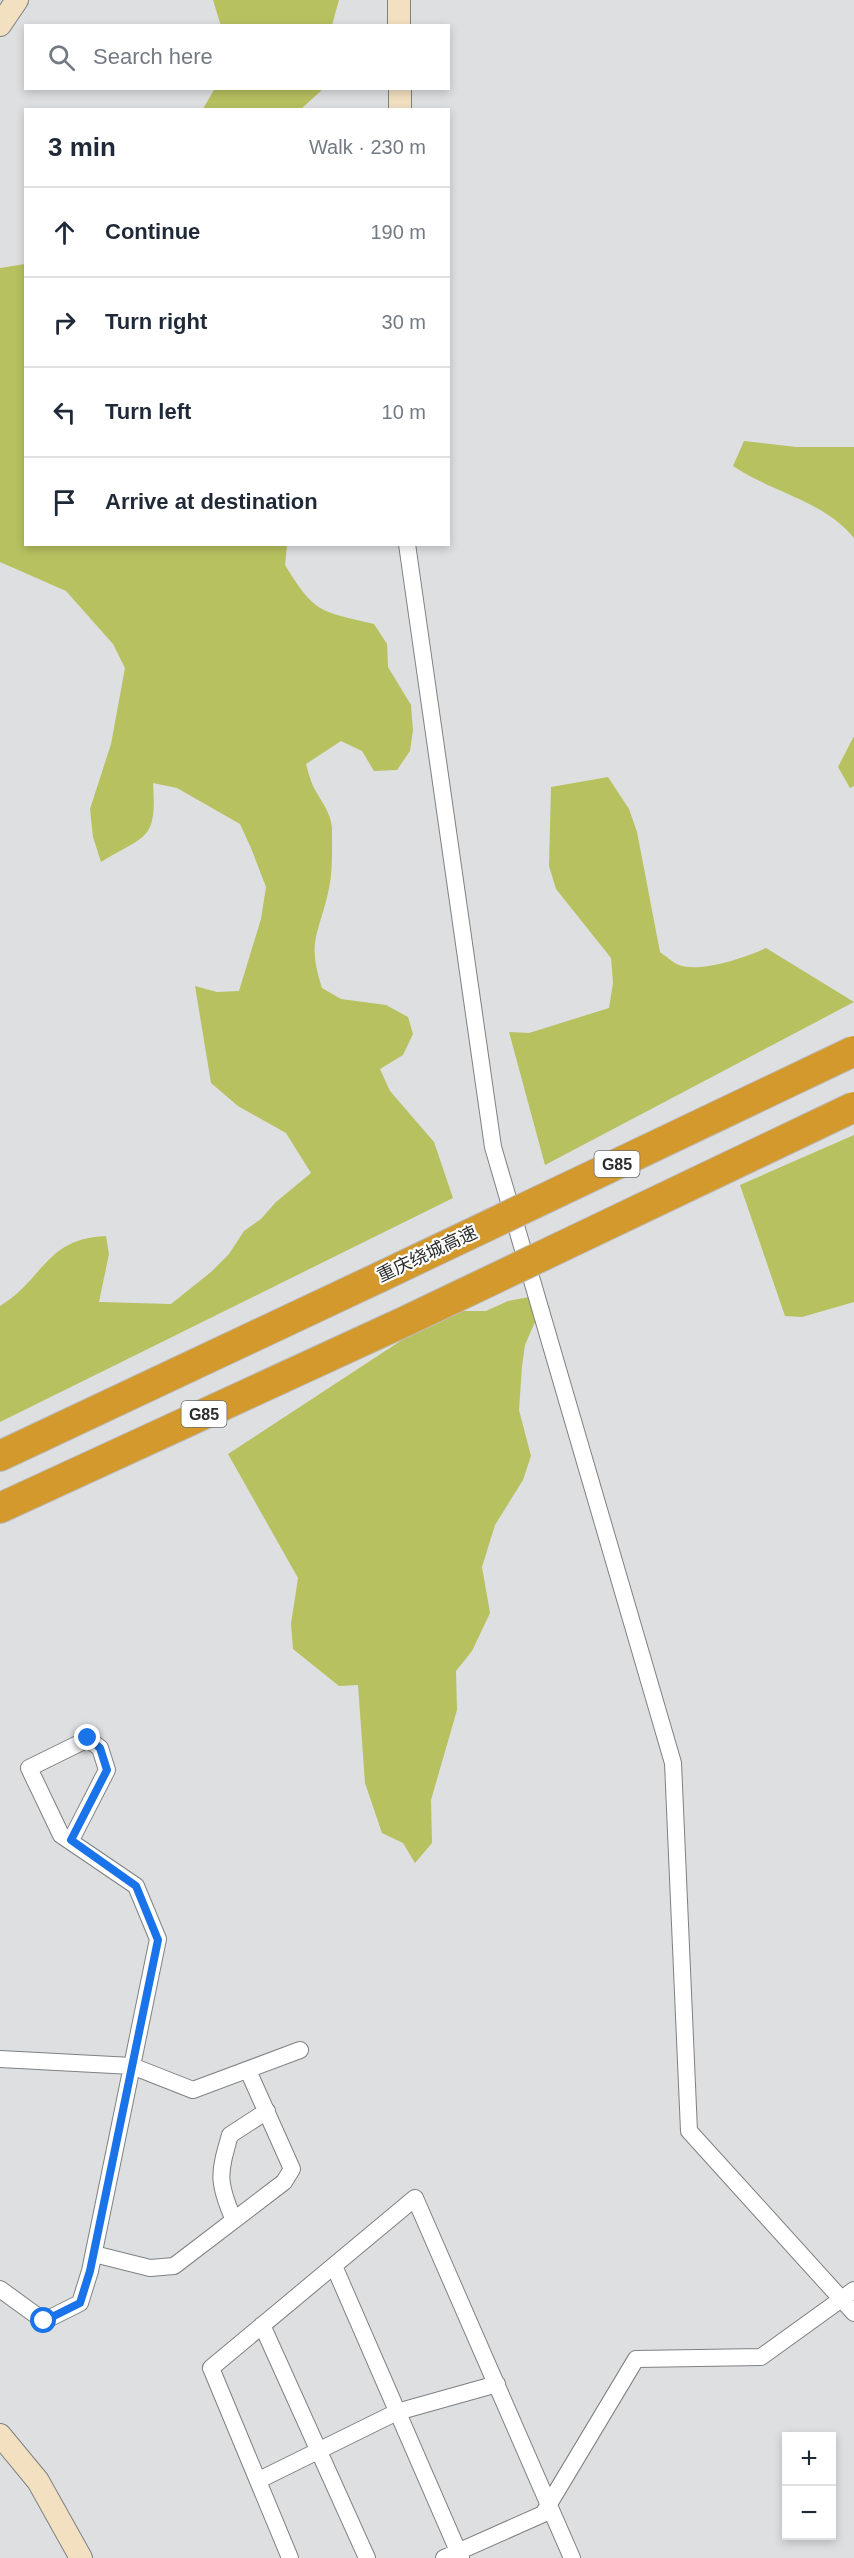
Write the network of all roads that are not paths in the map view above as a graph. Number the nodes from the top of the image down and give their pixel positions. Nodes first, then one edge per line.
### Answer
1 (17, 0) edge
2 (399, 0) edge
3 (399, 24) edge
4 (0, 25) edge
5 (400, 90) edge
6 (400, 108) edge
7 (407, 546) edge
8 (854, 1051) edge
9 (854, 1107) edge
10 (0, 1456) edge
11 (0, 1508) edge
12 (71, 1840) junction
13 (300, 2050) dead end
14 (0, 2059) edge
15 (132, 2066) junction
16 (250, 2075) dead end
17 (267, 2112) junction
18 (232, 2218) dead end
19 (94, 2254) junction
20 (334, 2266) junction
21 (0, 2289) edge
22 (848, 2294) edge
23 (854, 2313) edge
24 (262, 2325) junction
25 (497, 2384) junction
26 (397, 2412) junction
27 (0, 2434) edge
28 (259, 2480) junction
29 (81, 2558) edge
30 (290, 2558) edge
31 (367, 2558) edge
32 (444, 2558) edge
33 (460, 2558) edge
34 (572, 2558) edge

1 - 4 street
2 - 3 street
5 - 6 street
7 - 22 street
8 - 10 highway, 重庆绕城高速 / G85, bridge
9 - 11 highway, G85, bridge
12 - 12 street
12 - 15 street
13 - 15 street
14 - 15 street
15 - 19 street
16 - 17 street
17 - 18 street
17 - 19 street
19 - 21 street
20 - 24 street
20 - 25 street
20 - 26 street
22 - 23 street
22 - 32 street
24 - 28 street
24 - 31 street
25 - 26 street
25 - 34 street
26 - 28 street
26 - 33 street
27 - 29 street
28 - 30 street

